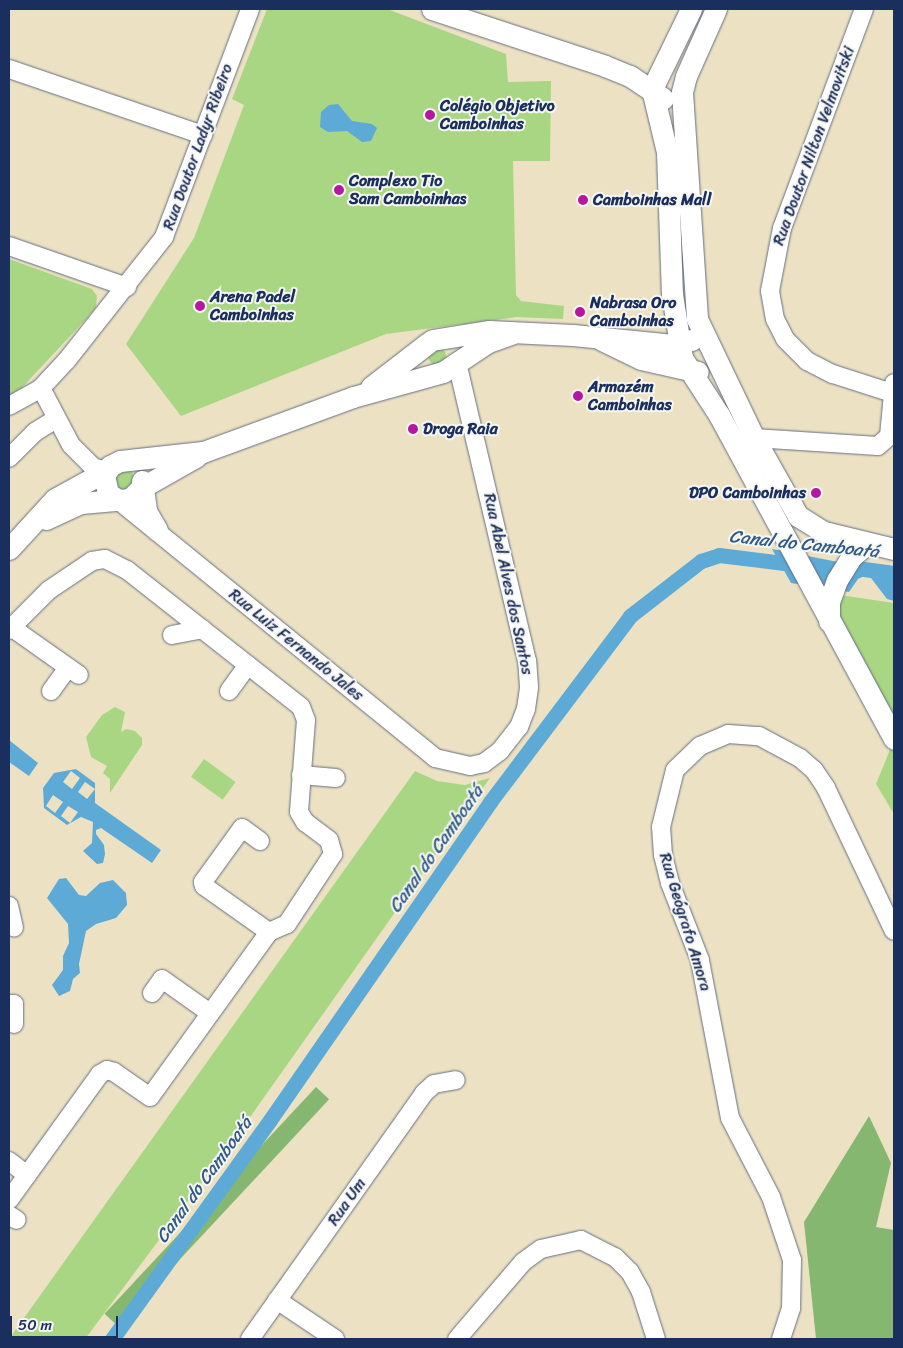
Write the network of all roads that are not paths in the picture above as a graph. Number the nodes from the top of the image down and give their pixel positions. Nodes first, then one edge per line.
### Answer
1 (250, 9) edge
2 (432, 9) edge
3 (691, 9) edge
4 (716, 9) edge
5 (864, 9) edge
6 (676, 41) junction
7 (602, 65) junction
8 (9, 69) edge
9 (652, 89) junction
10 (656, 117) junction
11 (203, 135) junction
12 (683, 142) junction
13 (9, 246) edge
14 (128, 287) junction
15 (511, 334) junction
16 (598, 338) junction
17 (430, 342) junction
18 (680, 344) junction
19 (711, 351) junction
20 (457, 362) junction
21 (688, 371) junction
22 (435, 374) junction
23 (41, 388) junction
24 (893, 388) edge
25 (463, 392) junction
26 (353, 397) junction
27 (9, 406) edge
28 (56, 419) junction
29 (754, 438) junction
30 (203, 452) junction
31 (9, 458) edge
32 (126, 461) junction
33 (106, 471) junction
34 (141, 488) junction
35 (118, 500) junction
36 (157, 530) junction
37 (14, 543) edge
38 (862, 548) junction
39 (894, 549) edge
40 (822, 593) junction
41 (10, 628) edge
42 (202, 629) junction
43 (172, 635) dead end
44 (248, 665) junction
45 (51, 691) dead end
46 (229, 691) dead end
47 (875, 706) junction
48 (894, 720) edge
49 (894, 739) edge
50 (484, 763) joint
51 (301, 775) junction
52 (336, 778) dead end
53 (260, 841) dead end
54 (9, 906) edge
55 (14, 927) dead end
56 (894, 931) edge
57 (269, 932) junction
58 (152, 993) dead end
59 (9, 1004) edge
60 (210, 1013) junction
61 (14, 1024) dead end
62 (456, 1080) dead end
63 (9, 1161) edge
64 (27, 1174) junction
65 (9, 1200) edge
66 (277, 1300) junction
67 (250, 1339) edge
68 (334, 1339) edge
69 (457, 1339) edge
70 (656, 1339) edge
71 (780, 1339) edge

1 - 11 street, Rua Doutor Ladyr Ribeiro
2 - 7 street
3 - 6 street
4 - 12 street
5 - 24 street, Rua Doutor Nilton Velmovitski
6 - 7 street
6 - 9 street
7 - 9 street
7 - 10 street
8 - 11 street
9 - 10 street
9 - 12 street
10 - 18 street
11 - 14 street, Rua Doutor Ladyr Ribeiro
12 - 19 street
13 - 14 street
14 - 23 street, Rua Doutor Ladyr Ribeiro
15 - 16 street
15 - 17 street
15 - 20 street
16 - 18 street
16 - 21 street
17 - 20 street
17 - 22 street
17 - 26 street
18 - 19 street
18 - 21 street
19 - 21 street
19 - 29 street
20 - 22 street
20 - 25 street, Rua Abel Alves dos Santos
21 - 40 street
22 - 25 street
22 - 26 street
23 - 27 street, Rua Doutor Ladyr Ribeiro
23 - 28 street
24 - 29 street
25 - 50 street, Rua Abel Alves dos Santos
26 - 30 street
28 - 31 street
28 - 33 street
29 - 38 street
30 - 32 street
30 - 34 street
32 - 33 street
32 - 34 street
33 - 35 street
33 - 37 street
34 - 35 street
34 - 36 street
35 - 36 street, Rua Luiz Fernando Jales
35 - 37 street
36 - 50 street, Rua Luiz Fernando Jales
38 - 39 street
38 - 40 street
40 - 47 street
41 - 42 street
41 - 45 street
42 - 43 street
42 - 44 street
44 - 46 street
44 - 51 street
47 - 48 street
47 - 49 street
51 - 52 street
51 - 57 street
53 - 57 street
54 - 55 street
56 - 71 street, Rua Geógrafo Amora
57 - 60 street
58 - 60 street
59 - 61 street
60 - 64 street
62 - 66 street, Rua Um
63 - 64 street
64 - 65 street
66 - 67 street, Rua Um
66 - 68 street
69 - 70 street

